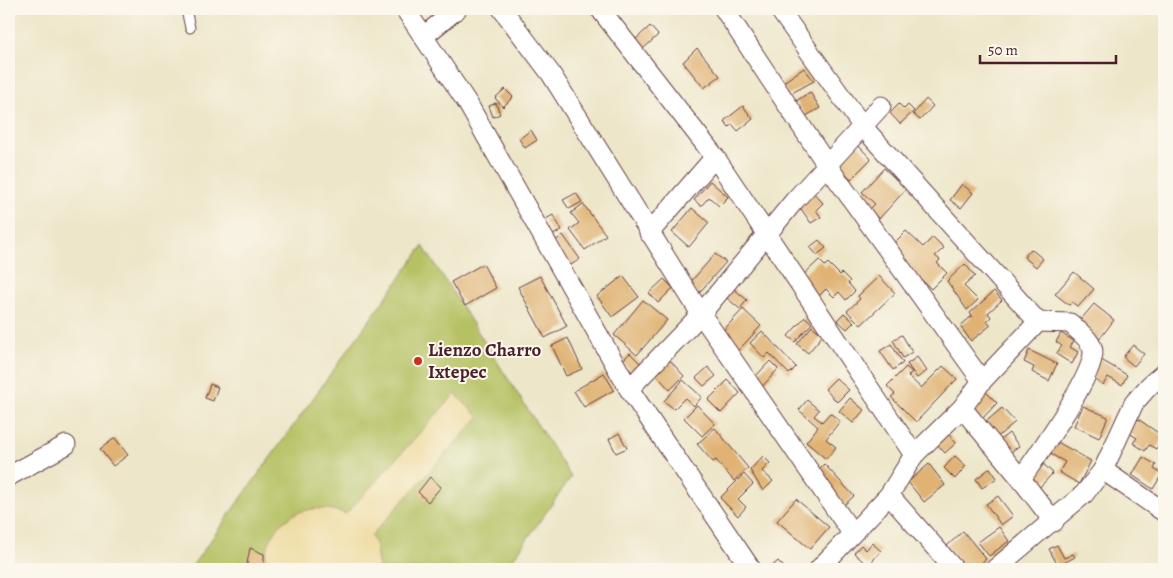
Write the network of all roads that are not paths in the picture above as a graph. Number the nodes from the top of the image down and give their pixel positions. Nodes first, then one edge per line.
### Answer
1 (186, 9) edge
2 (405, 9) edge
3 (457, 9) edge
4 (502, 9) edge
5 (600, 9) edge
6 (724, 9) edge
7 (779, 9) edge
8 (190, 28) dead end
9 (424, 36) junction
10 (881, 106) dead end
11 (863, 127) junction
12 (715, 157) junction
13 (827, 165) junction
14 (648, 233) junction
15 (767, 237) junction
16 (701, 314) junction
17 (1038, 322) junction
18 (1164, 373) edge
19 (982, 381) junction
20 (629, 389) junction
21 (962, 408) junction
22 (66, 445) dead end
23 (914, 455) junction
24 (1103, 470) junction
25 (9, 476) edge
26 (1022, 478) junction
27 (889, 495) junction
28 (1164, 512) edge
29 (1054, 522) junction
30 (852, 533) junction
31 (749, 568) edge
32 (819, 569) edge
33 (954, 569) edge
34 (996, 569) edge

1 - 8 lane
2 - 9 street
3 - 9 street
4 - 14 street
5 - 12 street
6 - 13 street
7 - 11 street
9 - 20 street
10 - 11 street
11 - 13 street
11 - 17 street
12 - 14 street
12 - 15 street
13 - 15 street
13 - 19 street
14 - 16 street
15 - 16 street
15 - 23 street
16 - 20 street
16 - 30 street
17 - 19 street
17 - 26 street
18 - 24 street
19 - 21 street
20 - 31 street
21 - 23 street
21 - 26 street
22 - 25 street
23 - 27 street
24 - 28 street
24 - 29 street
26 - 29 street
27 - 30 street
27 - 33 street
29 - 34 street
30 - 32 street

